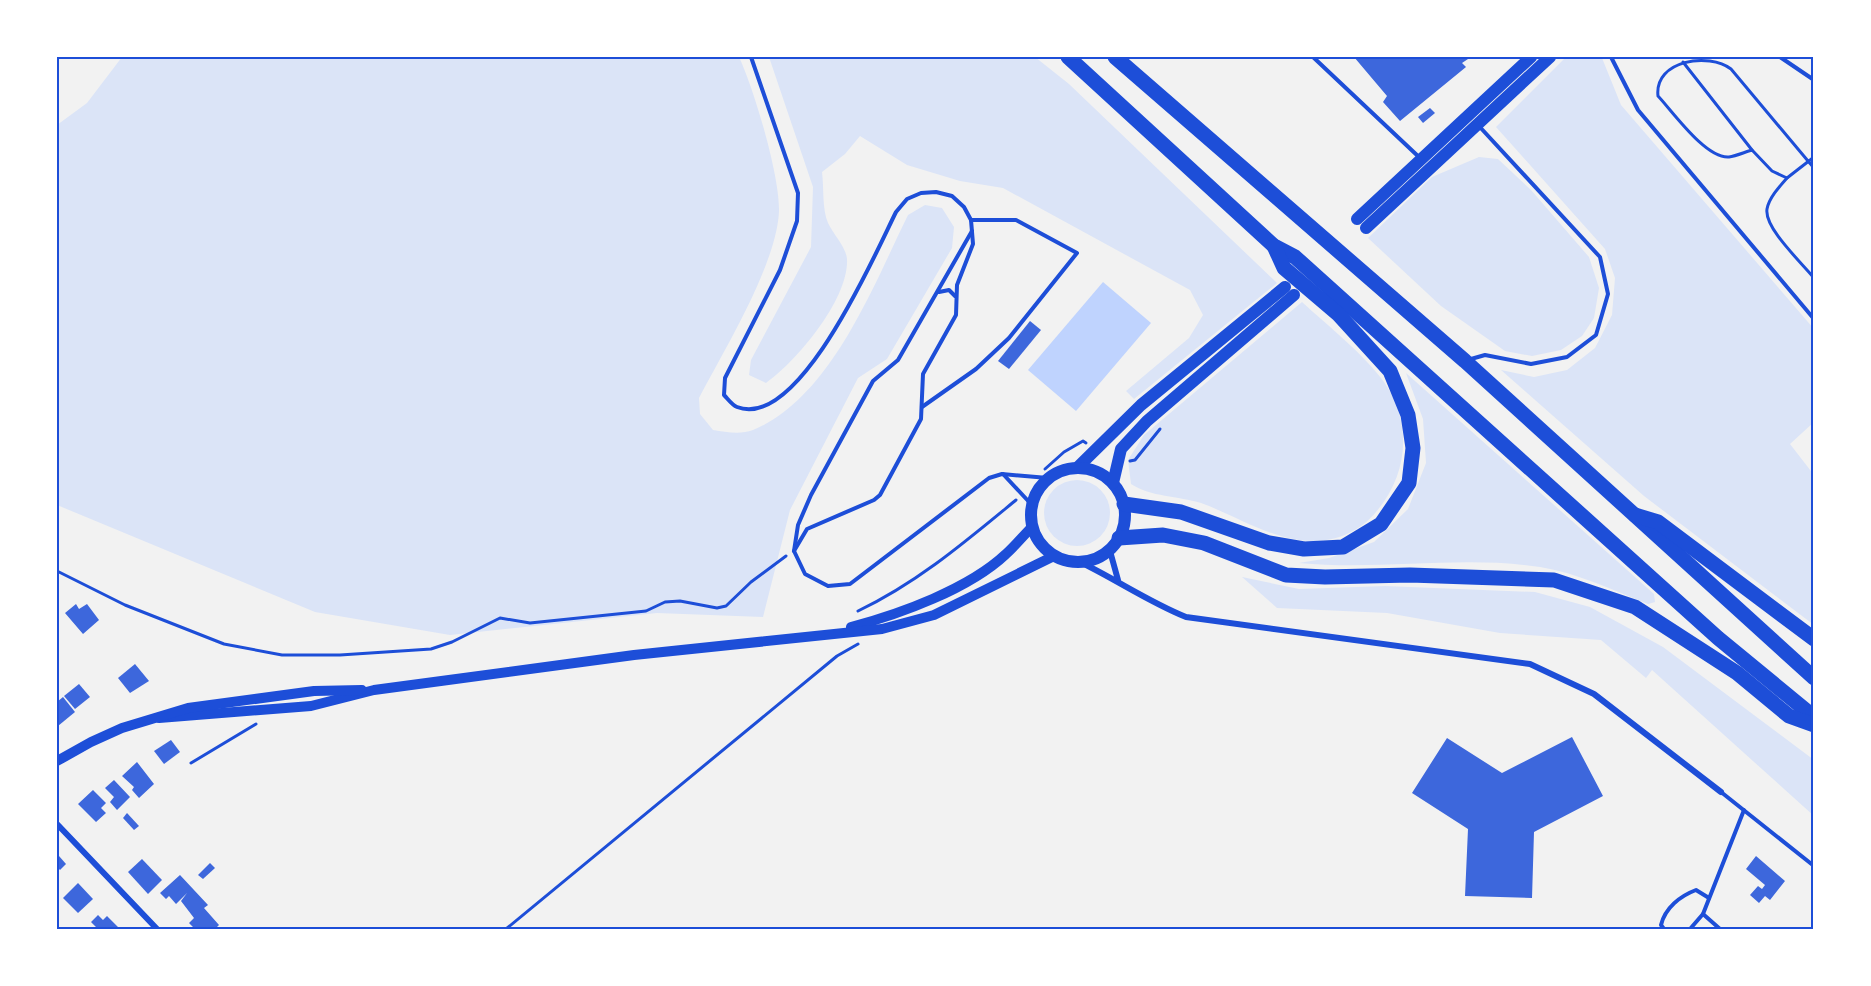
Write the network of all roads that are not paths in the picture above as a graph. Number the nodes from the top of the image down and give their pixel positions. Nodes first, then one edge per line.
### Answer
1 (751, 57) edge
2 (1068, 57) edge
3 (1115, 57) edge
4 (1313, 57) edge
5 (1531, 57) edge
6 (1550, 57) edge
7 (1611, 57) edge
8 (1780, 57) edge
9 (1814, 80) edge
10 (1477, 125) junction
11 (1421, 159) junction
12 (971, 220) junction
13 (973, 230) junction
14 (939, 292) junction
15 (1326, 295) junction
16 (956, 297) junction
17 (1814, 318) edge
18 (1465, 361) junction
19 (922, 408) junction
20 (1078, 467) junction
21 (1002, 474) junction
22 (1043, 478) junction
23 (1113, 483) junction
24 (1031, 504) junction
25 (1124, 504) junction
26 (1631, 514) junction
27 (1032, 527) junction
28 (1119, 538) junction
29 (794, 551) junction
30 (1110, 551) junction
31 (1054, 556) junction
32 (1082, 562) junction
33 (1118, 580) junction
34 (845, 631) junction
35 (1814, 639) edge
36 (1814, 678) edge
37 (1814, 717) edge
38 (1814, 724) edge
39 (57, 761) edge
40 (1721, 792) joint
41 (1744, 810) junction
42 (57, 824) edge
43 (1814, 866) edge
44 (1709, 898) junction
45 (1703, 914) junction
46 (157, 929) edge
47 (1664, 929) edge
48 (1690, 929) edge
49 (1720, 929) edge

1 - 12 lane
2 - 15 highway
3 - 18 highway
4 - 11 lane
5 - 11 main road
6 - 10 main road
7 - 17 lane
8 - 9 lane
10 - 11 main road
10 - 18 lane
12 - 13 lane
12 - 19 lane
13 - 14 lane
13 - 16 lane
14 - 16 lane
14 - 29 lane
15 - 25 highway
15 - 37 highway
16 - 19 lane
18 - 26 highway
19 - 29 lane
20 - 22 main road
20 - 23 main road
20 - 23 main road
21 - 22 lane
21 - 24 lane
21 - 29 lane
22 - 24 main road
23 - 25 main road
24 - 27 main road
25 - 28 main road
26 - 35 highway
26 - 36 highway
27 - 31 main road
27 - 34 street
28 - 30 main road
28 - 38 highway
30 - 32 main road
30 - 33 street
31 - 32 main road
31 - 34 street
32 - 33 street
33 - 40 street
34 - 39 street
40 - 41 lane
41 - 43 lane
41 - 44 lane
42 - 46 street
44 - 45 lane
44 - 47 lane
45 - 48 lane
45 - 49 lane

